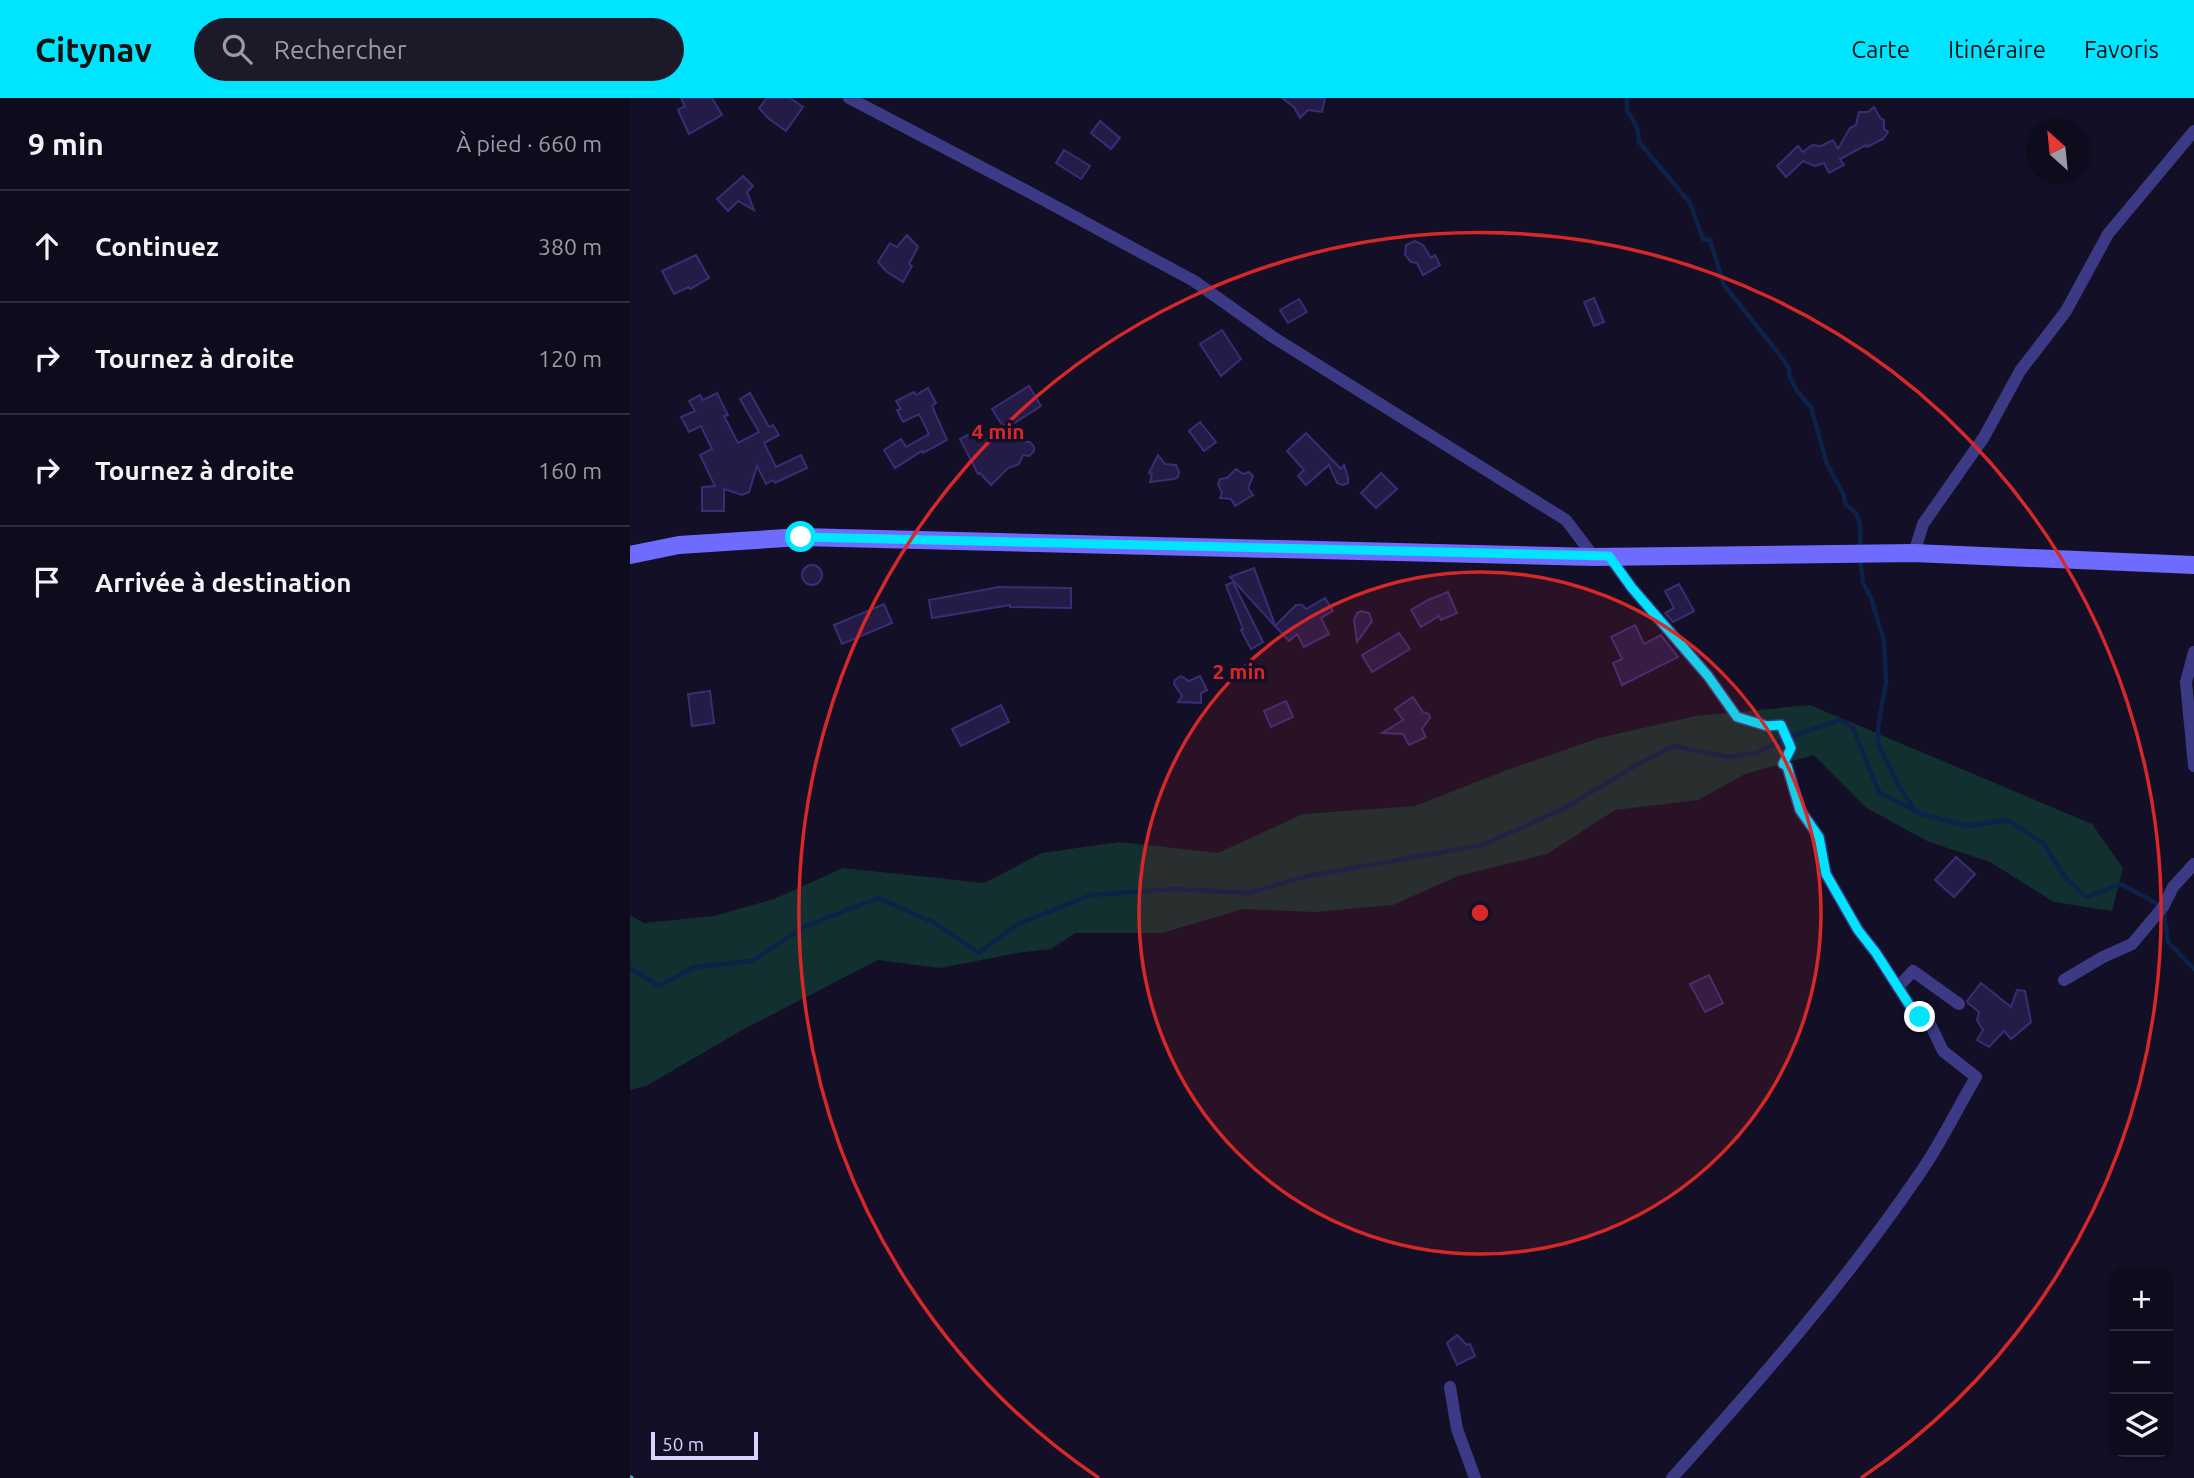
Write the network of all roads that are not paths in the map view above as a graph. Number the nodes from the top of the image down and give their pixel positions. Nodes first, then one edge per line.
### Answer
1 (849, 98) edge
2 (2194, 131) edge
3 (1914, 553) junction
4 (630, 555) edge
5 (1602, 556) junction
6 (2194, 565) edge
7 (2194, 652) edge
8 (2194, 766) edge
9 (2194, 864) edge
10 (2064, 980) dead end
11 (1898, 987) junction
12 (1959, 1004) dead end
13 (1450, 1387) dead end
14 (1475, 1478) edge
15 (1672, 1478) edge

1 - 5 street
2 - 3 street
3 - 5 main road
3 - 6 main road
4 - 5 main road
5 - 11 street
7 - 8 street
9 - 10 street
11 - 12 street
11 - 15 street
13 - 14 street

